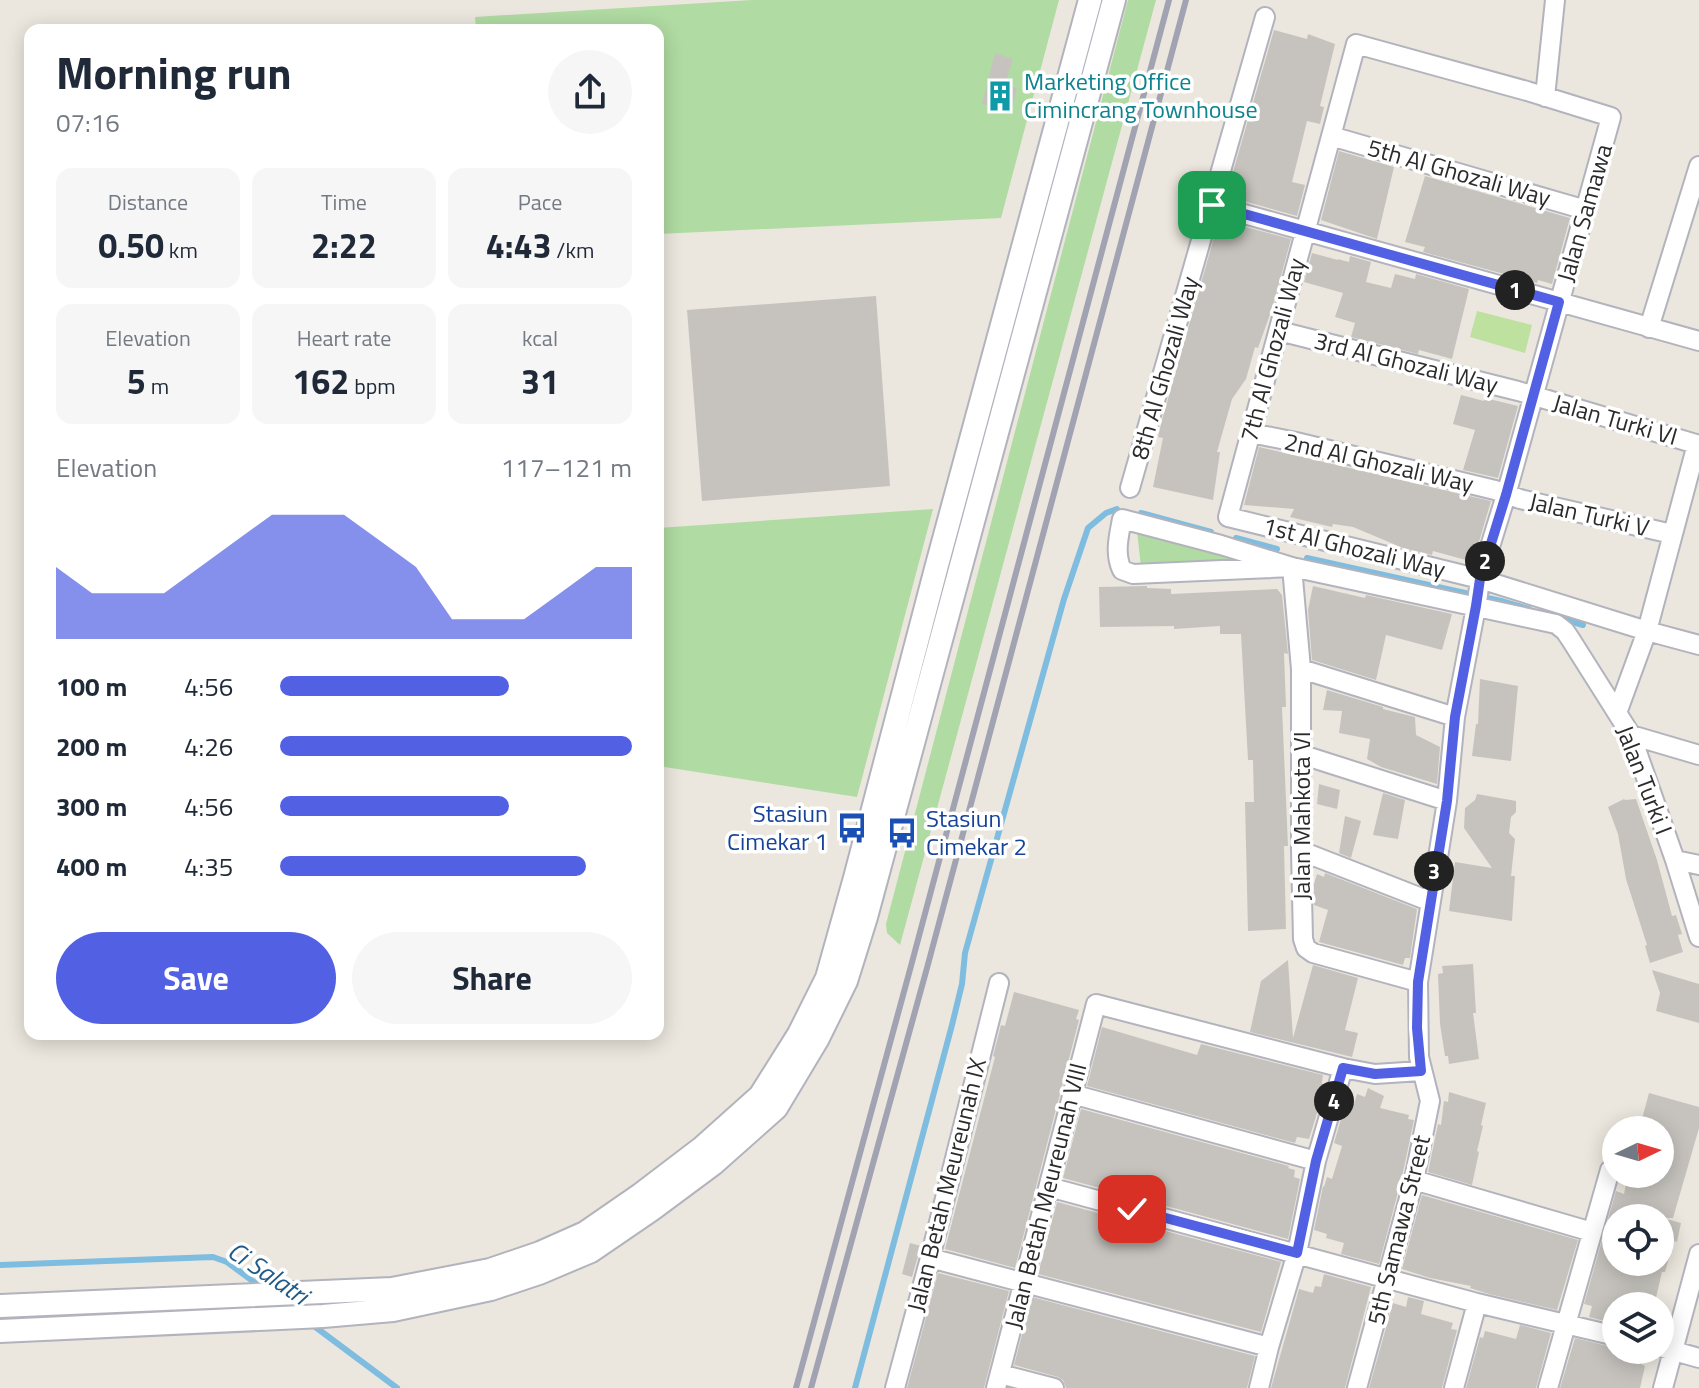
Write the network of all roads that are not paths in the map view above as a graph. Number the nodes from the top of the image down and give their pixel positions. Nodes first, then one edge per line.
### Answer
1 (1090, 0) edge
2 (1114, 0) edge
3 (1555, 0) edge
4 (1265, 17) dead end
5 (1545, 97) junction
6 (1331, 136) junction
7 (1699, 166) edge
8 (1212, 205) junction
9 (1586, 210) junction
10 (1305, 231) junction
11 (1559, 302) junction
12 (1649, 328) junction
13 (1279, 331) junction
14 (1699, 341) edge
15 (1533, 396) junction
16 (1251, 433) junction
17 (1698, 445) edge
18 (1130, 488) dead end
19 (1506, 495) junction
20 (1228, 517) joint
21 (1672, 534) junction
22 (1292, 567) junction
23 (948, 568) junction
24 (1478, 593) junction
25 (1647, 631) junction
26 (1699, 645) edge
27 (1301, 669) junction
28 (1617, 713) junction
29 (1455, 717) junction
30 (1631, 735) junction
31 (1303, 755) junction
32 (1699, 755) edge
33 (1447, 801) junction
34 (1301, 851) junction
35 (1675, 860) junction
36 (1699, 865) edge
37 (1429, 901) junction
38 (1699, 937) edge
39 (1418, 982) junction
40 (999, 983) dead end
41 (1343, 1068) junction
42 (1421, 1071) junction
43 (1072, 1094) junction
44 (1316, 1161) junction
45 (1414, 1180) junction
46 (1049, 1187) junction
47 (1605, 1188) edge
48 (1594, 1226) junction
49 (1297, 1253) junction
50 (1699, 1254) edge
51 (930, 1258) junction
52 (1388, 1279) junction
53 (1024, 1283) junction
54 (256, 1295) junction
55 (1477, 1303) junction
56 (0, 1306) edge
57 (253, 1319) junction
58 (1566, 1323) junction
59 (1674, 1326) edge
60 (0, 1331) edge
61 (1602, 1332) edge
62 (1269, 1347) junction
63 (1674, 1351) edge
64 (1699, 1358) edge
65 (1665, 1364) edge
66 (998, 1381) edge
67 (895, 1388) edge
68 (1054, 1388) edge
69 (1259, 1388) edge
70 (1357, 1388) edge
71 (1454, 1388) edge
72 (1548, 1388) edge
73 (1663, 1388) edge

1 - 23 street
2 - 23 street
3 - 5 street
4 - 8 street, 8th Al Ghozali Way
5 - 6 street, 7th Al Ghozali Way
5 - 9 street, Jalan Samawa
6 - 9 street, 5th Al Ghozali Way
6 - 10 street, 7th Al Ghozali Way
7 - 12 street
8 - 10 street
8 - 18 street, 8th Al Ghozali Way
9 - 11 street, Jalan Samawa
10 - 11 street
10 - 13 street, 7th Al Ghozali Way
11 - 12 street
11 - 15 street, Jalan Samawa
12 - 14 street
13 - 15 street, 3rd Al Ghozali Way
13 - 16 street, 7th Al Ghozali Way
15 - 17 street, Jalan Turki VI
15 - 19 street, Jalan Samawa
16 - 19 street, 2nd Al Ghozali Way
16 - 20 street, 7th Al Ghozali Way
17 - 21 street
19 - 21 street, Jalan Turki V
19 - 24 street, Jalan Samawa
20 - 24 street, 1st Al Ghozali Way
21 - 25 street
22 - 22 street
22 - 24 street
22 - 27 street, Jalan Mahkota VI
23 - 54 street
23 - 57 street
24 - 25 street
24 - 28 street, Jalan Turki I
24 - 29 street, Jalan Samawa
25 - 26 street
25 - 28 street
27 - 29 street
27 - 31 street, Jalan Mahkota VI
28 - 30 street, Jalan Turki I
29 - 33 street, Jalan Samawa
30 - 32 street
30 - 35 street, Jalan Turki I
31 - 33 street
31 - 34 street, Jalan Mahkota VI
33 - 37 street, Jalan Samawa
34 - 37 street
34 - 39 street, Jalan Mahkota VI
35 - 36 street
35 - 38 street, Jalan Turki I
37 - 39 street, Jalan Samawa
39 - 42 street, Jalan Samawa
40 - 51 street, Jalan Betah Meureunah IX
41 - 42 street
41 - 43 street, Jalan Betah Meureunah VIII
41 - 44 street
42 - 45 street, 5th Samawa Street
43 - 44 street
43 - 46 street, Jalan Betah Meureunah VIII
44 - 49 street
45 - 48 street
45 - 52 street, 5th Samawa Street
46 - 49 street
46 - 53 street, Jalan Betah Meureunah VIII
47 - 48 street
48 - 58 street
49 - 52 street
49 - 62 street
50 - 59 street
51 - 53 street
51 - 67 street, Jalan Betah Meureunah IX
52 - 55 street
52 - 70 street, 5th Samawa Street
53 - 62 street
53 - 66 street, Jalan Betah Meureunah VIII
54 - 56 street
54 - 57 street
55 - 58 street
55 - 71 street
57 - 60 street
58 - 61 street
58 - 72 street
62 - 69 street
63 - 64 street
65 - 73 street
66 - 68 street

